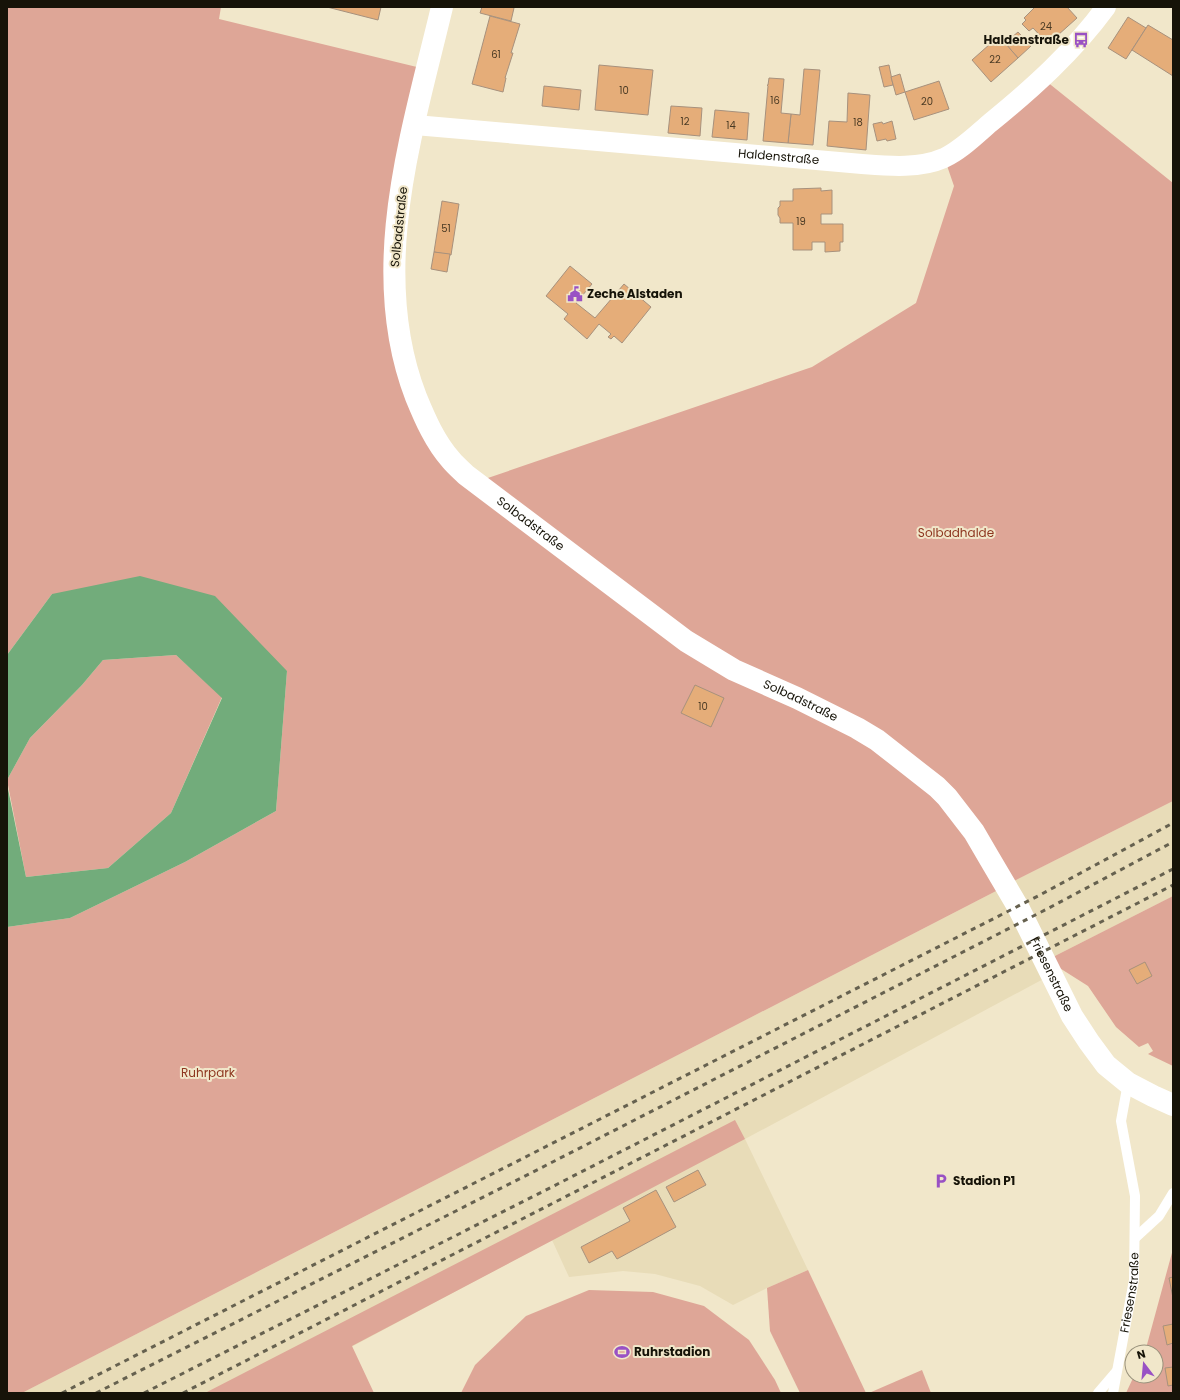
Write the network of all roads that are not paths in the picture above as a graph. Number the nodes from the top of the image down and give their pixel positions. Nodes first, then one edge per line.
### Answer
1 (442, 7) edge
2 (1106, 7) edge
3 (415, 125) junction
4 (988, 856) joint
5 (1128, 1082) junction
6 (1173, 1105) edge
7 (1173, 1193) edge
8 (1135, 1238) junction
9 (1118, 1370) junction
10 (1098, 1393) edge
11 (1113, 1393) edge

1 - 3 street, Solbadstraße
2 - 3 street, Haldenstraße
3 - 4 street, Solbadstraße
4 - 5 street, Friesenstraße
5 - 6 street, Friesenstraße
5 - 8 lane, Friesenstraße
7 - 8 lane, Friesenstraße
8 - 9 lane, Friesenstraße
9 - 10 lane
9 - 11 lane, Friesenstraße

